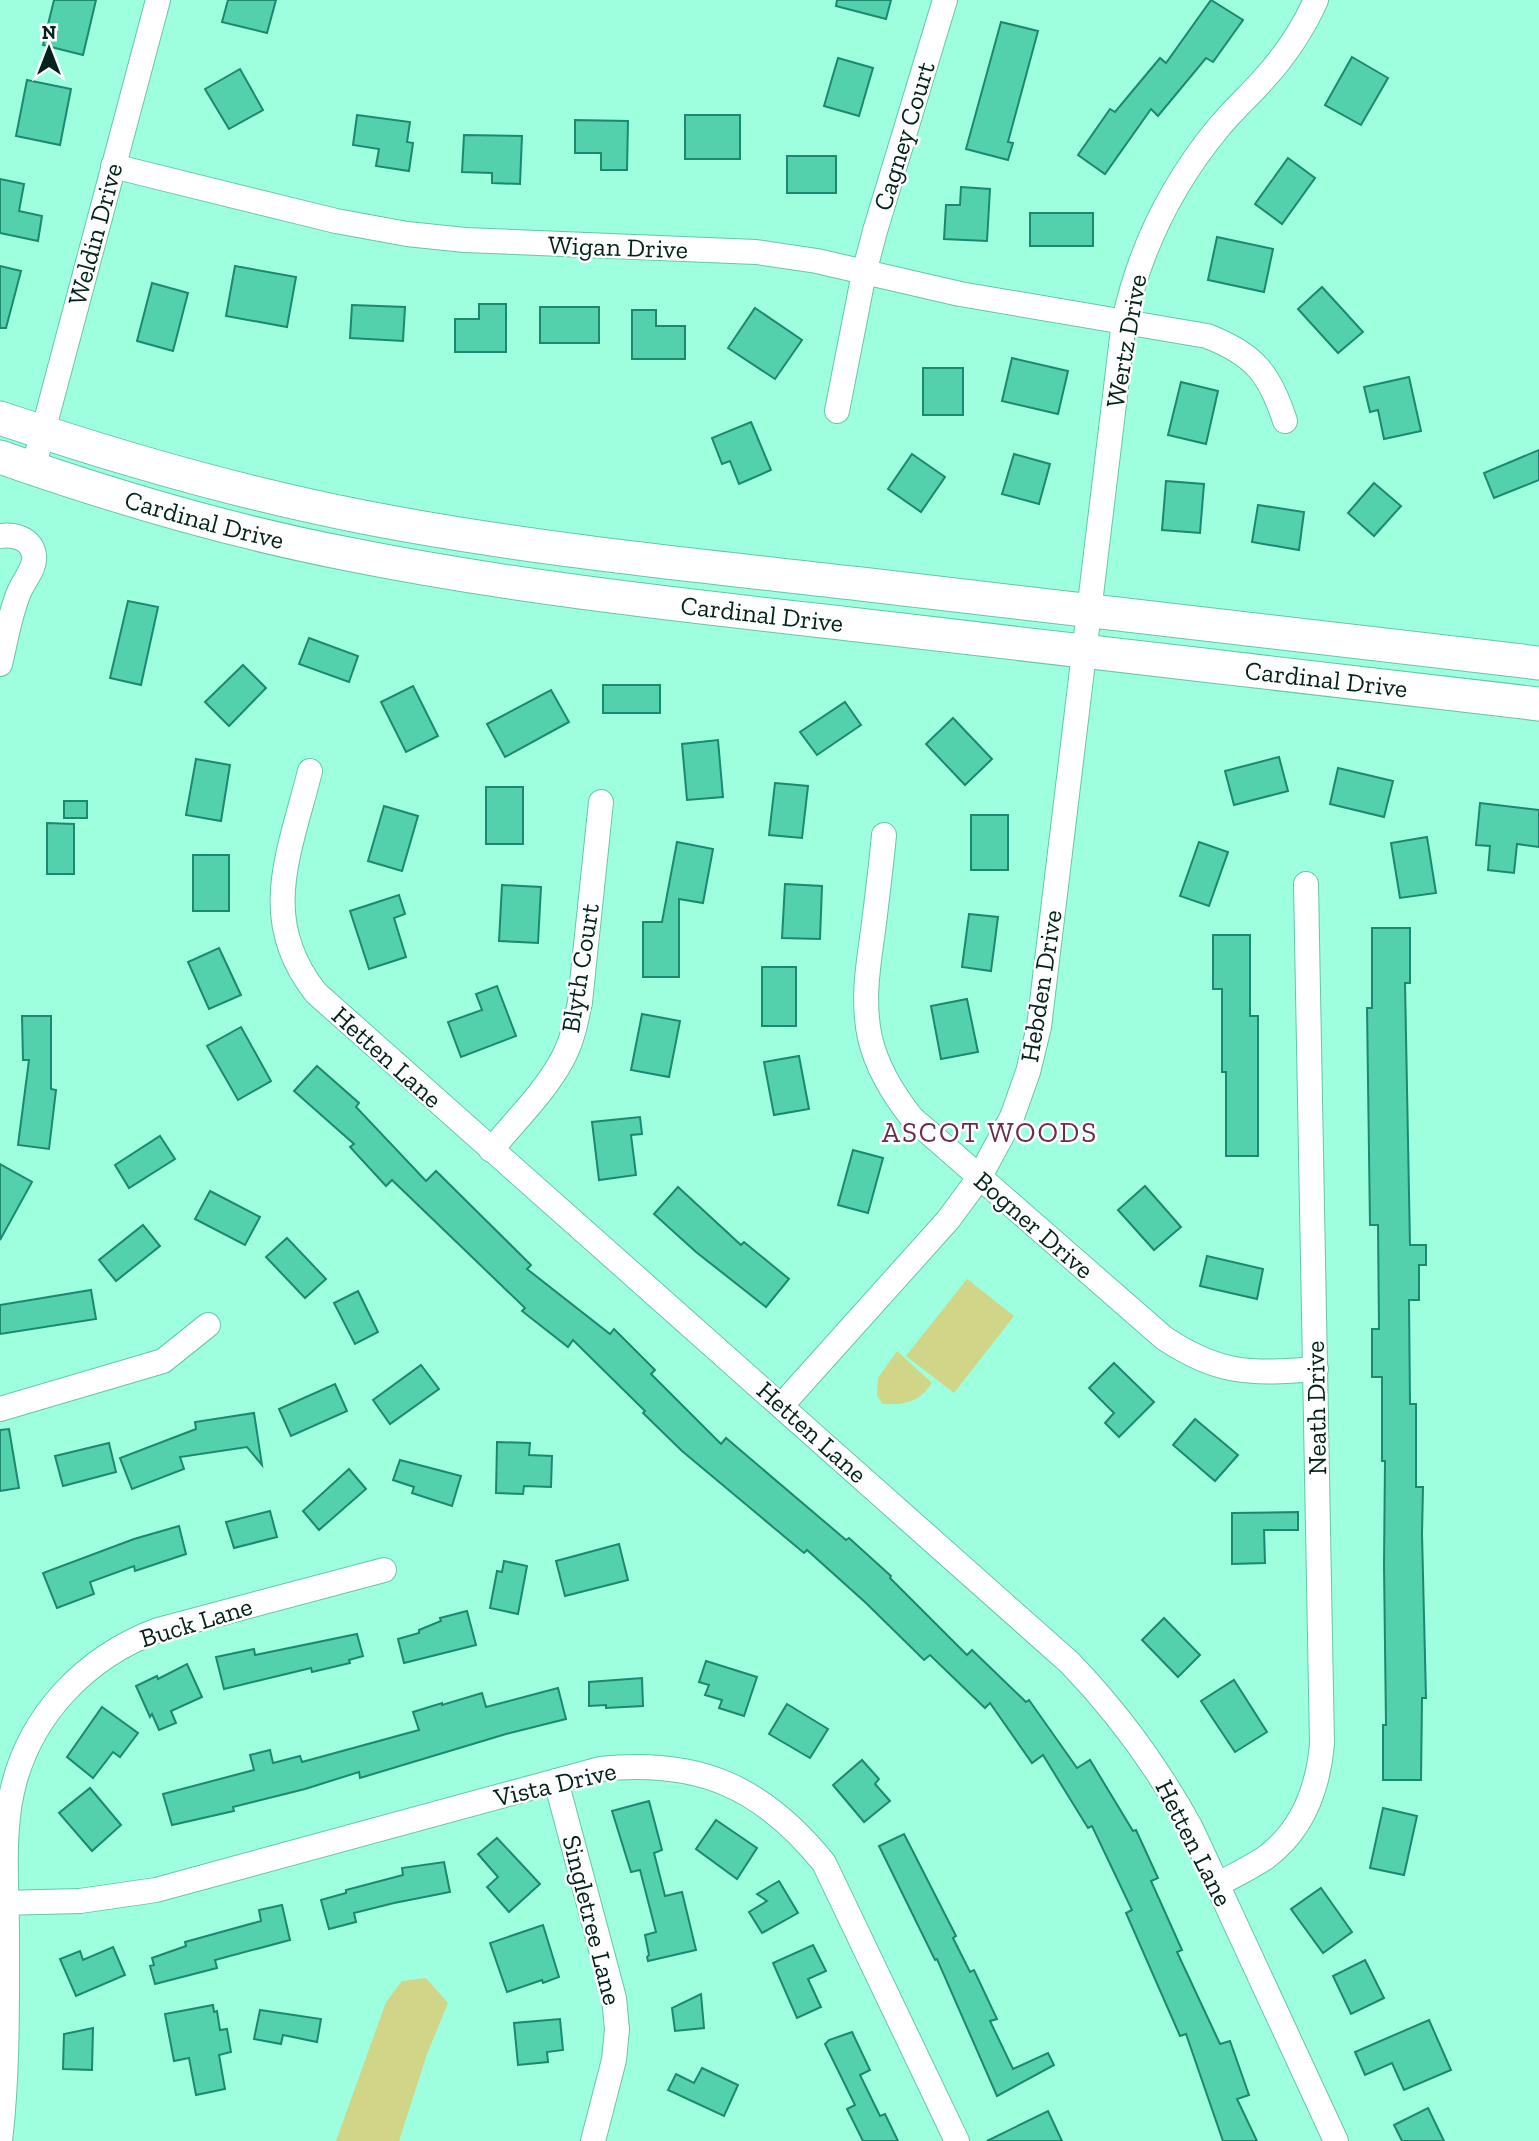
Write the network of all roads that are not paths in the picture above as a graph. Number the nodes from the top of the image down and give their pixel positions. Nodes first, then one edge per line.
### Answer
1 (158, 0) edge
2 (945, 0) edge
3 (1316, 0) edge
4 (113, 166) junction
5 (864, 273) junction
6 (1124, 321) junction
7 (836, 411) dead end
8 (0, 418) edge
9 (1285, 421) dead end
10 (42, 433) junction
11 (0, 457) edge
12 (33, 469) junction
13 (0, 536) edge
14 (1088, 611) junction
15 (1083, 651) junction
16 (1539, 663) edge
17 (0, 664) edge
18 (1539, 704) edge
19 (310, 771) dead end
20 (601, 802) dead end
21 (884, 835) dead end
22 (1306, 884) dead end
23 (491, 1150) junction
24 (979, 1178) junction
25 (208, 1325) dead end
26 (1316, 1369) junction
27 (782, 1405) junction
28 (0, 1409) edge
29 (384, 1570) dead end
30 (556, 1781) junction
31 (1217, 1885) junction
32 (4, 1903) edge
33 (0, 2141) edge
34 (593, 2141) edge
35 (957, 2141) edge
36 (1336, 2141) edge

1 - 4 street, Weldin Drive
2 - 5 street, Cagney Court
3 - 6 street, Wertz Drive
4 - 5 street, Wigan Drive
4 - 10 street, Weldin Drive
5 - 6 street, Wigan Drive
5 - 7 street, Cagney Court
6 - 9 street, Wigan Drive
6 - 14 street, Wertz Drive
8 - 10 main road, Cardinal Drive
10 - 12 street, Weldin Drive
10 - 14 main road, Cardinal Drive
11 - 12 main road, Cardinal Drive
12 - 15 main road, Cardinal Drive
13 - 17 street
14 - 15 street, Hebden Drive
14 - 16 main road, Cardinal Drive
15 - 18 main road, Cardinal Drive
15 - 24 street, Hebden Drive
19 - 23 street, Hetten Lane
20 - 23 street, Blyth Court
21 - 24 street, Bogner Drive
22 - 26 street, Neath Drive
23 - 27 street, Hetten Lane
24 - 26 street, Bogner Drive
24 - 27 street, Hebden Drive
25 - 28 street
26 - 31 street, Neath Drive
27 - 31 street, Hetten Lane
29 - 32 street, Buck Lane
30 - 32 street, Vista Drive
30 - 34 street, Singletree Lane
30 - 35 street, Vista Drive
31 - 36 street, Hetten Lane
32 - 33 street, Buck Lane

